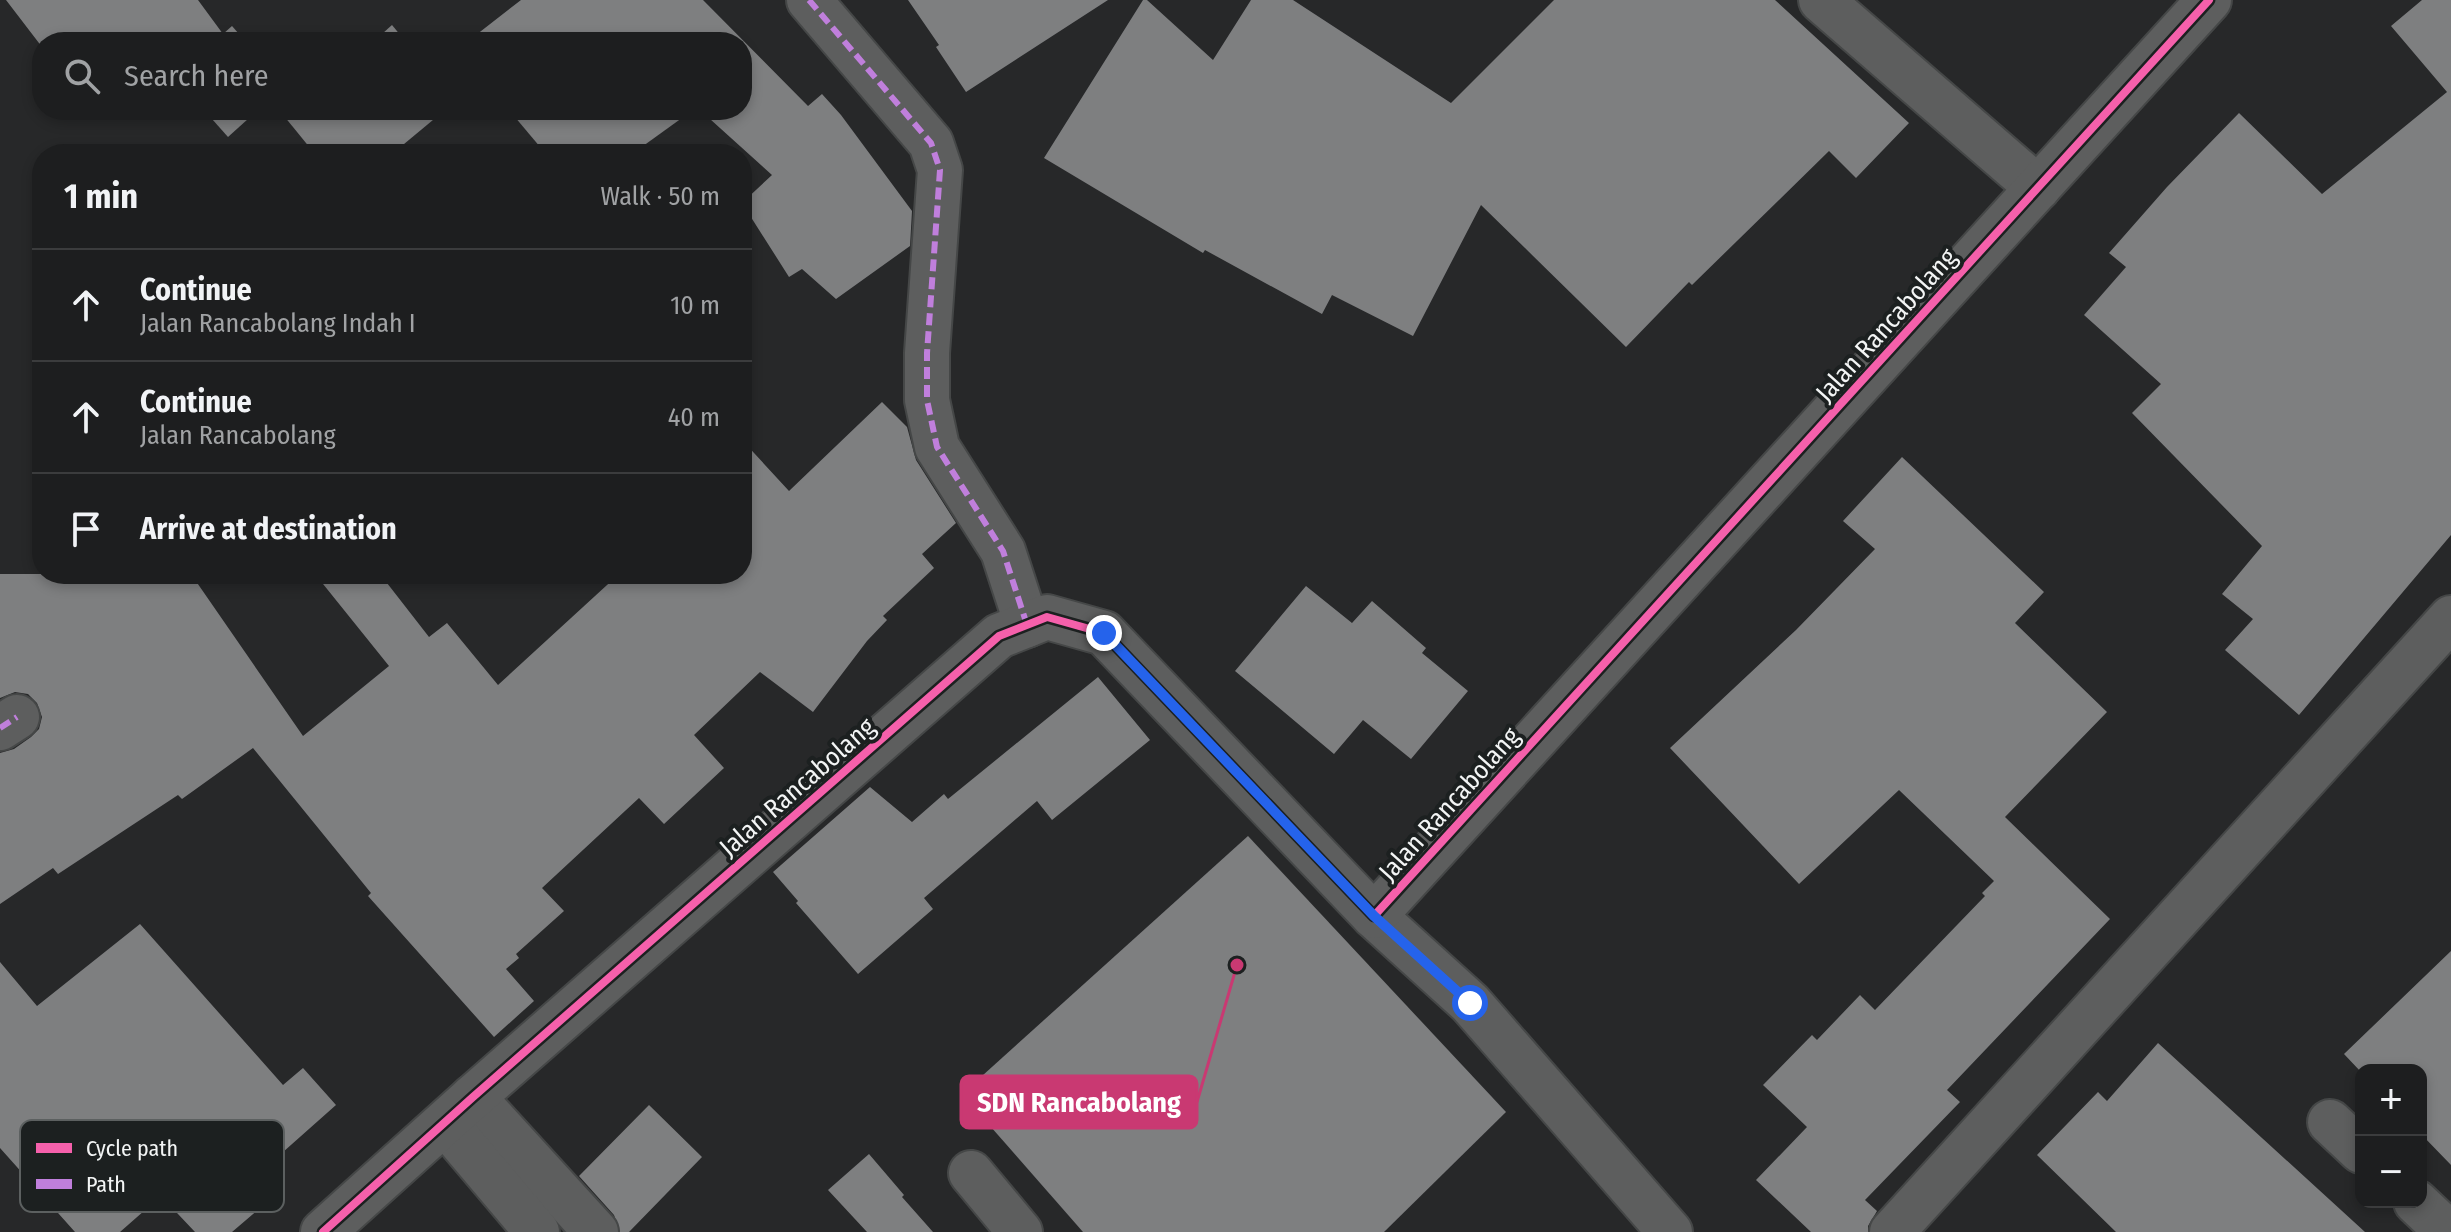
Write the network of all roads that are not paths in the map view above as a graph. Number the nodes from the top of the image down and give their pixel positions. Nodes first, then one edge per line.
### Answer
1 (809, 0) edge
2 (1821, 0) edge
3 (2209, 0) edge
4 (2038, 188) junction
5 (2451, 618) edge
6 (1027, 625) junction
7 (1374, 916) junction
8 (459, 1110) junction
9 (971, 1173) dead end
10 (2422, 1208) edge
11 (323, 1232) edge
12 (537, 1232) edge
13 (596, 1232) edge
14 (1020, 1232) edge
15 (1670, 1232) edge
16 (1892, 1232) edge
17 (2448, 1232) edge

1 - 6 street
2 - 4 street
3 - 4 street, Jalan Rancabolang
4 - 7 street, Jalan Rancabolang
5 - 16 street
6 - 7 street, Jalan Rancabolang
6 - 8 street, Jalan Rancabolang
7 - 15 street
8 - 11 street, Jalan Rancabolang
8 - 12 street
8 - 13 street
9 - 14 street
10 - 17 street

